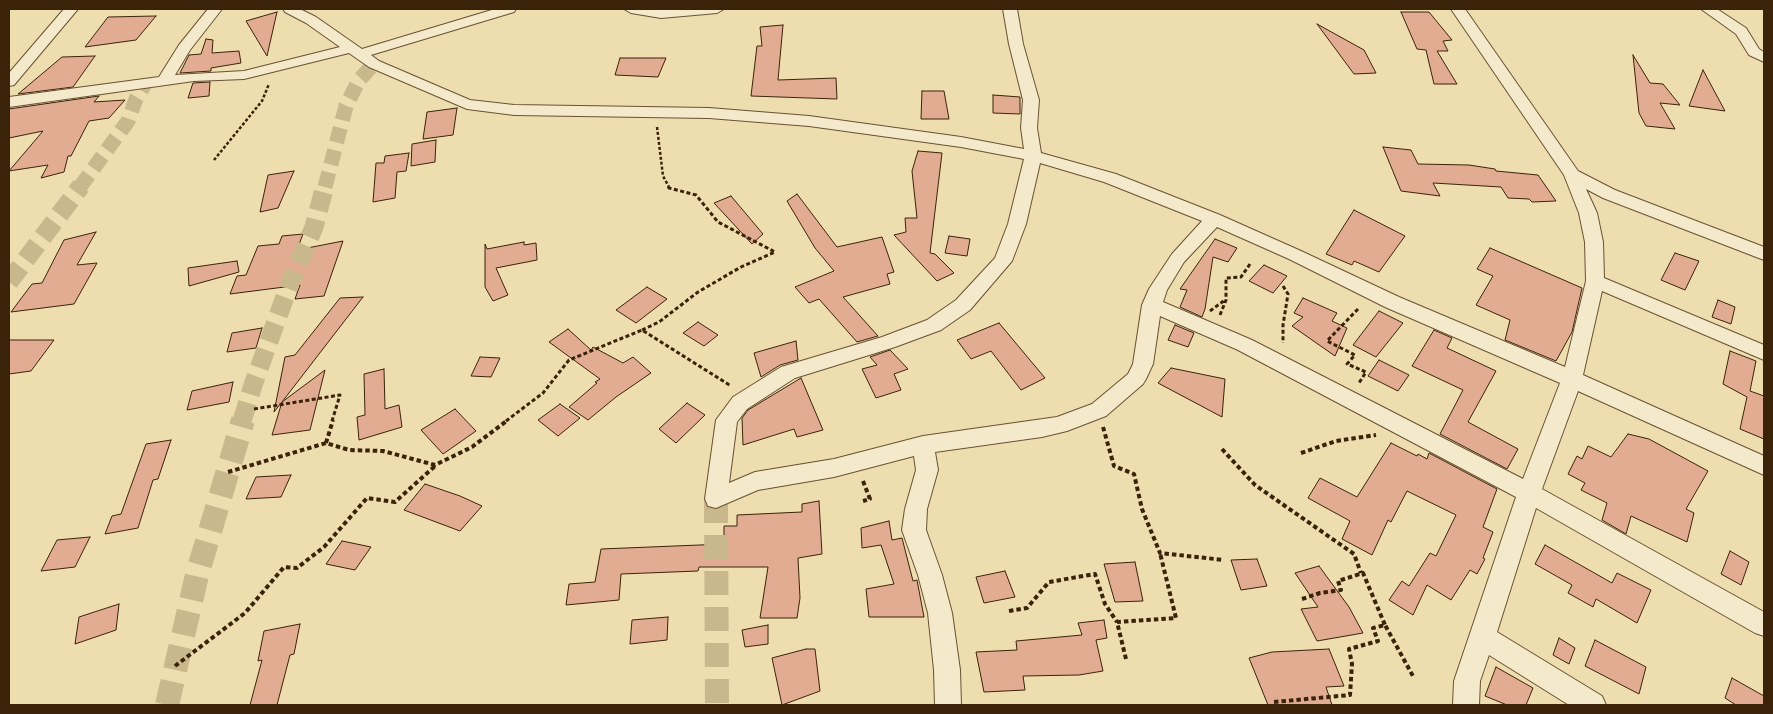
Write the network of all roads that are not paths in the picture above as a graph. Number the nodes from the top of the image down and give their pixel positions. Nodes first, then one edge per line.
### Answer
1 (71, 9) edge
2 (215, 9) edge
3 (290, 9) edge
4 (471, 9) edge
5 (509, 9) edge
6 (631, 9) edge
7 (717, 9) edge
8 (1010, 9) edge
9 (1458, 9) edge
10 (1708, 9) edge
11 (483, 17) junction
12 (357, 51) junction
13 (1764, 58) edge
14 (164, 81) junction
15 (9, 82) edge
16 (9, 102) edge
17 (1033, 156) junction
18 (1572, 175) junction
19 (1214, 218) junction
20 (1764, 254) edge
21 (1595, 281) junction
22 (1152, 305) junction
23 (1764, 353) edge
24 (1572, 380) junction
25 (923, 445) junction
26 (1764, 466) edge
27 (1529, 493) junction
28 (1764, 625) edge
29 (1483, 637) junction
30 (948, 705) edge
31 (1466, 705) edge
32 (1593, 705) edge

1 - 15 street
2 - 14 street
3 - 12 street
4 - 11 street
5 - 11 street
6 - 7 street
8 - 17 street
9 - 18 street
10 - 13 street
11 - 12 street
12 - 14 street
12 - 17 street
14 - 16 street
17 - 19 street
17 - 25 street
18 - 20 street
18 - 21 street
19 - 22 street
19 - 24 street
21 - 23 street
21 - 24 street
22 - 25 street
22 - 27 street
24 - 26 street
24 - 27 street
25 - 30 street
27 - 28 street
27 - 29 street
29 - 31 street
29 - 32 street

